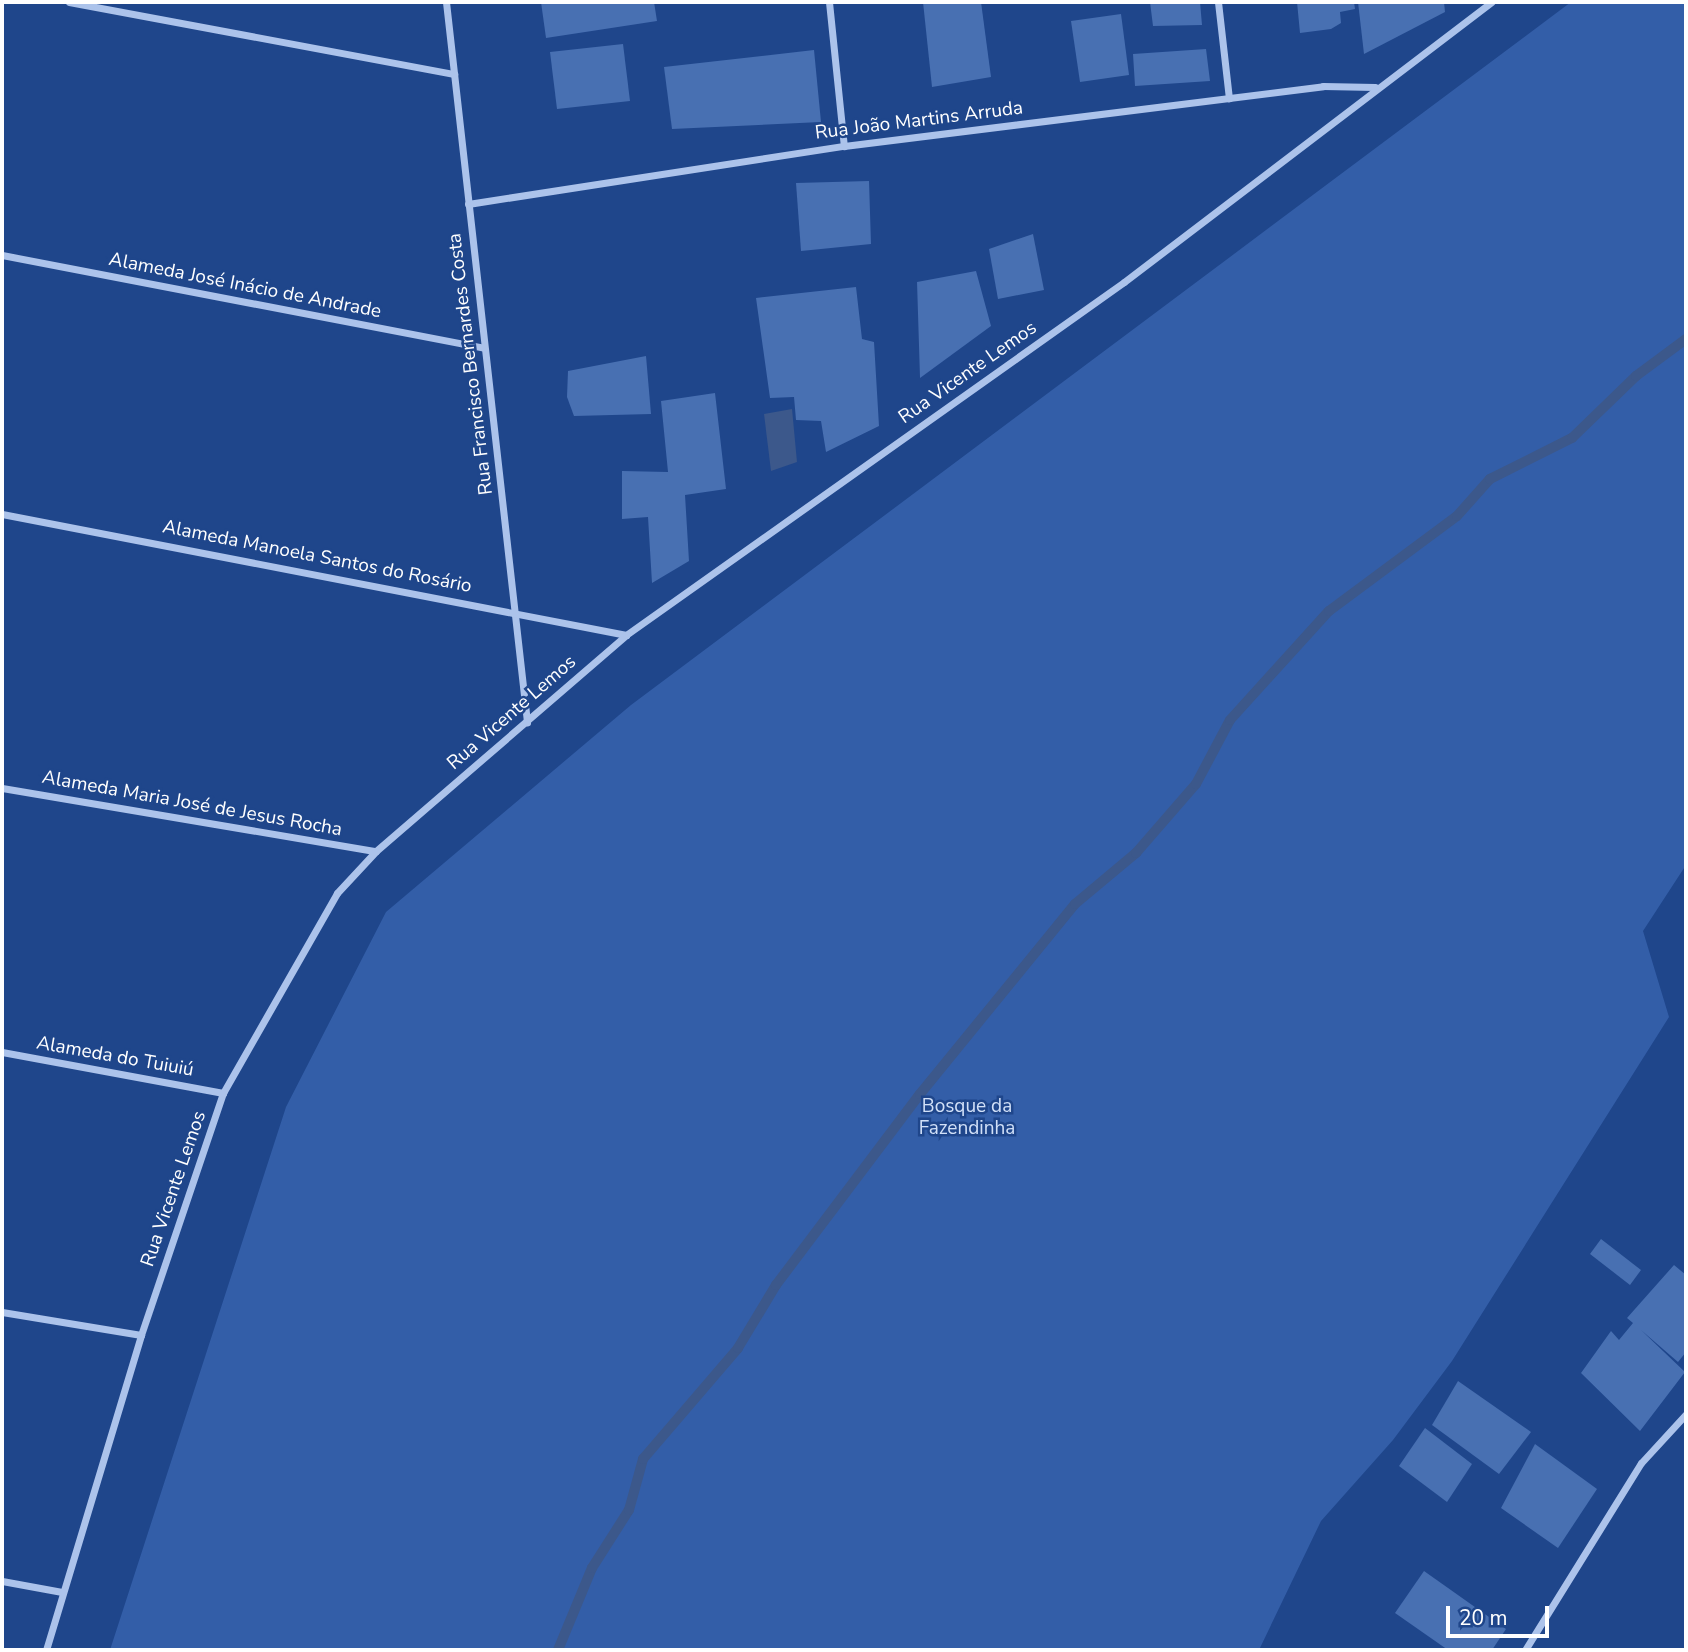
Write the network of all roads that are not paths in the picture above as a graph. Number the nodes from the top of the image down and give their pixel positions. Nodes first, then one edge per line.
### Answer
1 (69, 2) edge
2 (446, 2) edge
3 (829, 2) edge
4 (1218, 2) edge
5 (1491, 2) edge
6 (454, 74) junction
7 (1376, 88) junction
8 (1229, 98) junction
9 (844, 146) junction
10 (468, 204) junction
11 (2, 255) edge
12 (483, 348) junction
13 (2, 514) edge
14 (517, 610) junction
15 (626, 635) junction
16 (527, 722) junction
17 (2, 788) edge
18 (376, 851) junction
19 (2, 1052) edge
20 (223, 1093) junction
21 (2, 1312) edge
22 (141, 1335) junction
23 (1686, 1413) edge
24 (2, 1581) edge
25 (62, 1592) junction
26 (46, 1650) edge
27 (1525, 1650) edge

1 - 6 street
2 - 6 street, Rua Francisco Bernardes Costa
3 - 9 street
4 - 8 street
5 - 7 street, Rua Vicente Lemos
6 - 10 street, Rua Francisco Bernardes Costa
7 - 8 street, Rua João Martins Arruda
7 - 15 street, Rua Vicente Lemos
8 - 9 street, Rua João Martins Arruda
9 - 10 street, Rua João Martins Arruda
10 - 12 street, Rua Francisco Bernardes Costa
11 - 12 street, Alameda José Inácio de Andrade
12 - 14 street, Rua Francisco Bernardes Costa
13 - 14 street, Alameda Manoela Santos do Rosário
14 - 15 street, Alameda Manoela Santos do Rosário
14 - 16 street, Rua Francisco Bernardes Costa
15 - 16 street, Rua Vicente Lemos
16 - 18 street, Rua Vicente Lemos
17 - 18 street, Alameda Maria José de Jesus Rocha
18 - 20 street, Rua Vicente Lemos
19 - 20 street, Alameda do Tuiuiú
20 - 22 street, Rua Vicente Lemos
21 - 22 street
22 - 25 street, Rua Vicente Lemos
23 - 27 street
24 - 25 street
25 - 26 street, Rua Vicente Lemos

